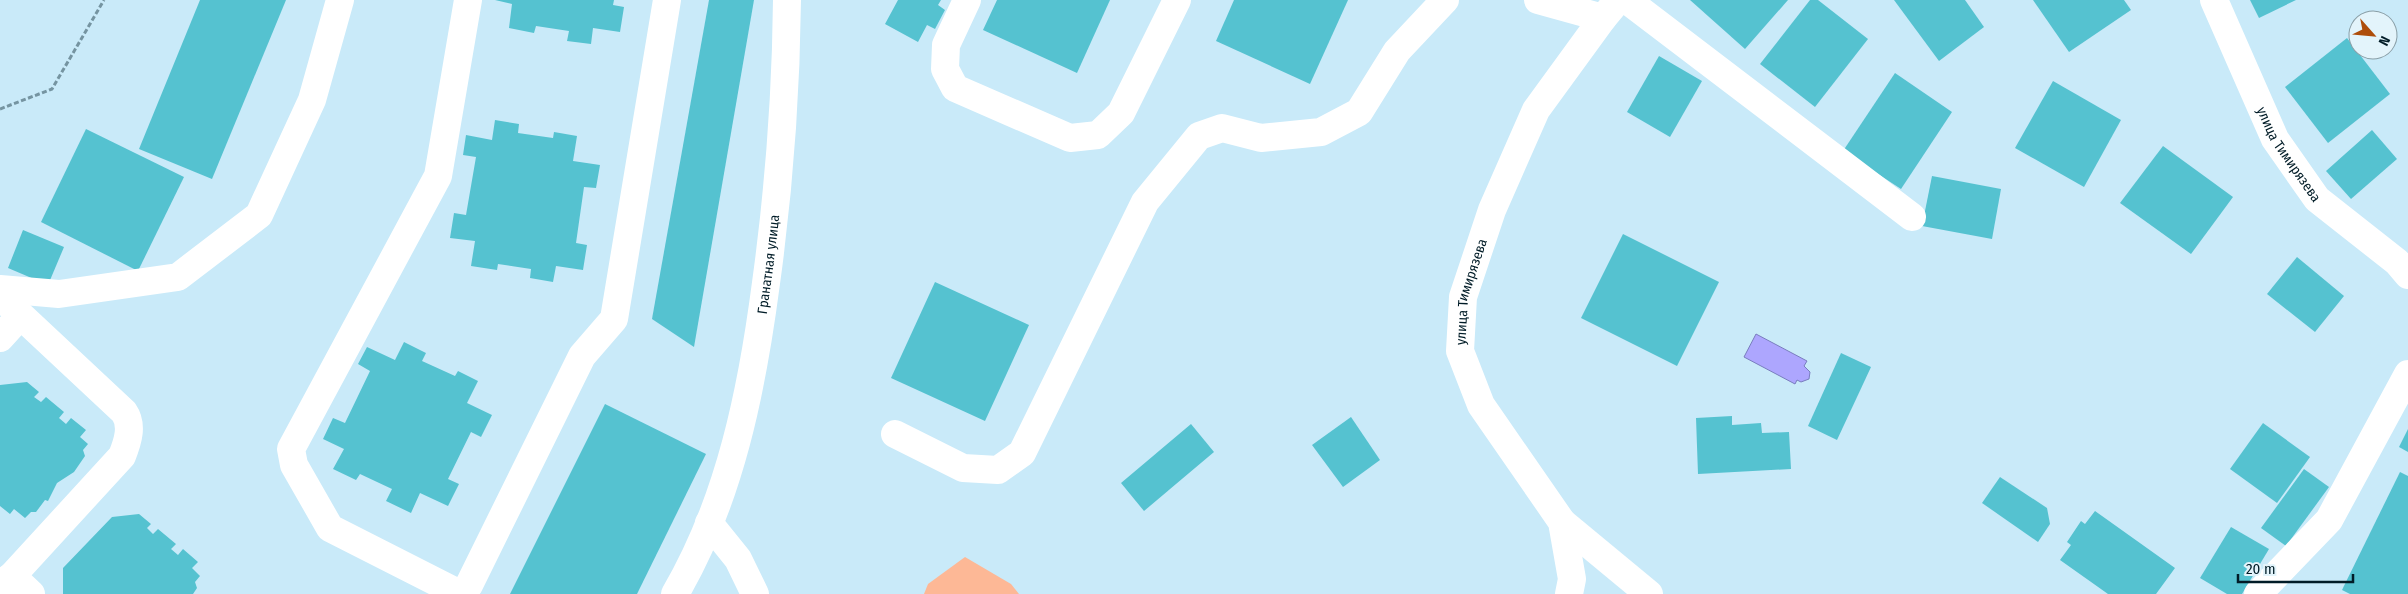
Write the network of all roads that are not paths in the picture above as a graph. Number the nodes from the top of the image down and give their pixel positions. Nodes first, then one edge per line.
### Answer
1 (340, 0) edge
2 (468, 0) edge
3 (667, 0) edge
4 (787, 0) edge
5 (966, 0) edge
6 (1177, 0) edge
7 (1445, 0) edge
8 (1538, 0) edge
9 (1627, 0) edge
10 (2214, 0) edge
11 (1611, 9) edge
12 (1912, 217) dead end
13 (2408, 276) edge
14 (0, 289) edge
15 (0, 296) edge
16 (20, 316) junction
17 (0, 338) edge
18 (2408, 374) edge
19 (895, 434) dead end
20 (1562, 522) junction
21 (709, 523) junction
22 (14, 585) edge
23 (478, 587) edge
24 (675, 594) edge
25 (755, 594) edge
26 (1570, 594) edge
27 (1649, 594) edge
28 (2258, 594) edge

1 - 14 street
2 - 23 street
3 - 23 street
4 - 21 street, Гранатная улица
5 - 6 street
7 - 19 street
8 - 11 street
9 - 12 street
10 - 13 street, улица Тимирязева
11 - 20 street, улица Тимирязева
15 - 16 street
16 - 17 street
16 - 22 street
18 - 28 street
20 - 26 street, улица Тимирязева
20 - 27 street
21 - 24 street, Гранатная улица
21 - 25 street

